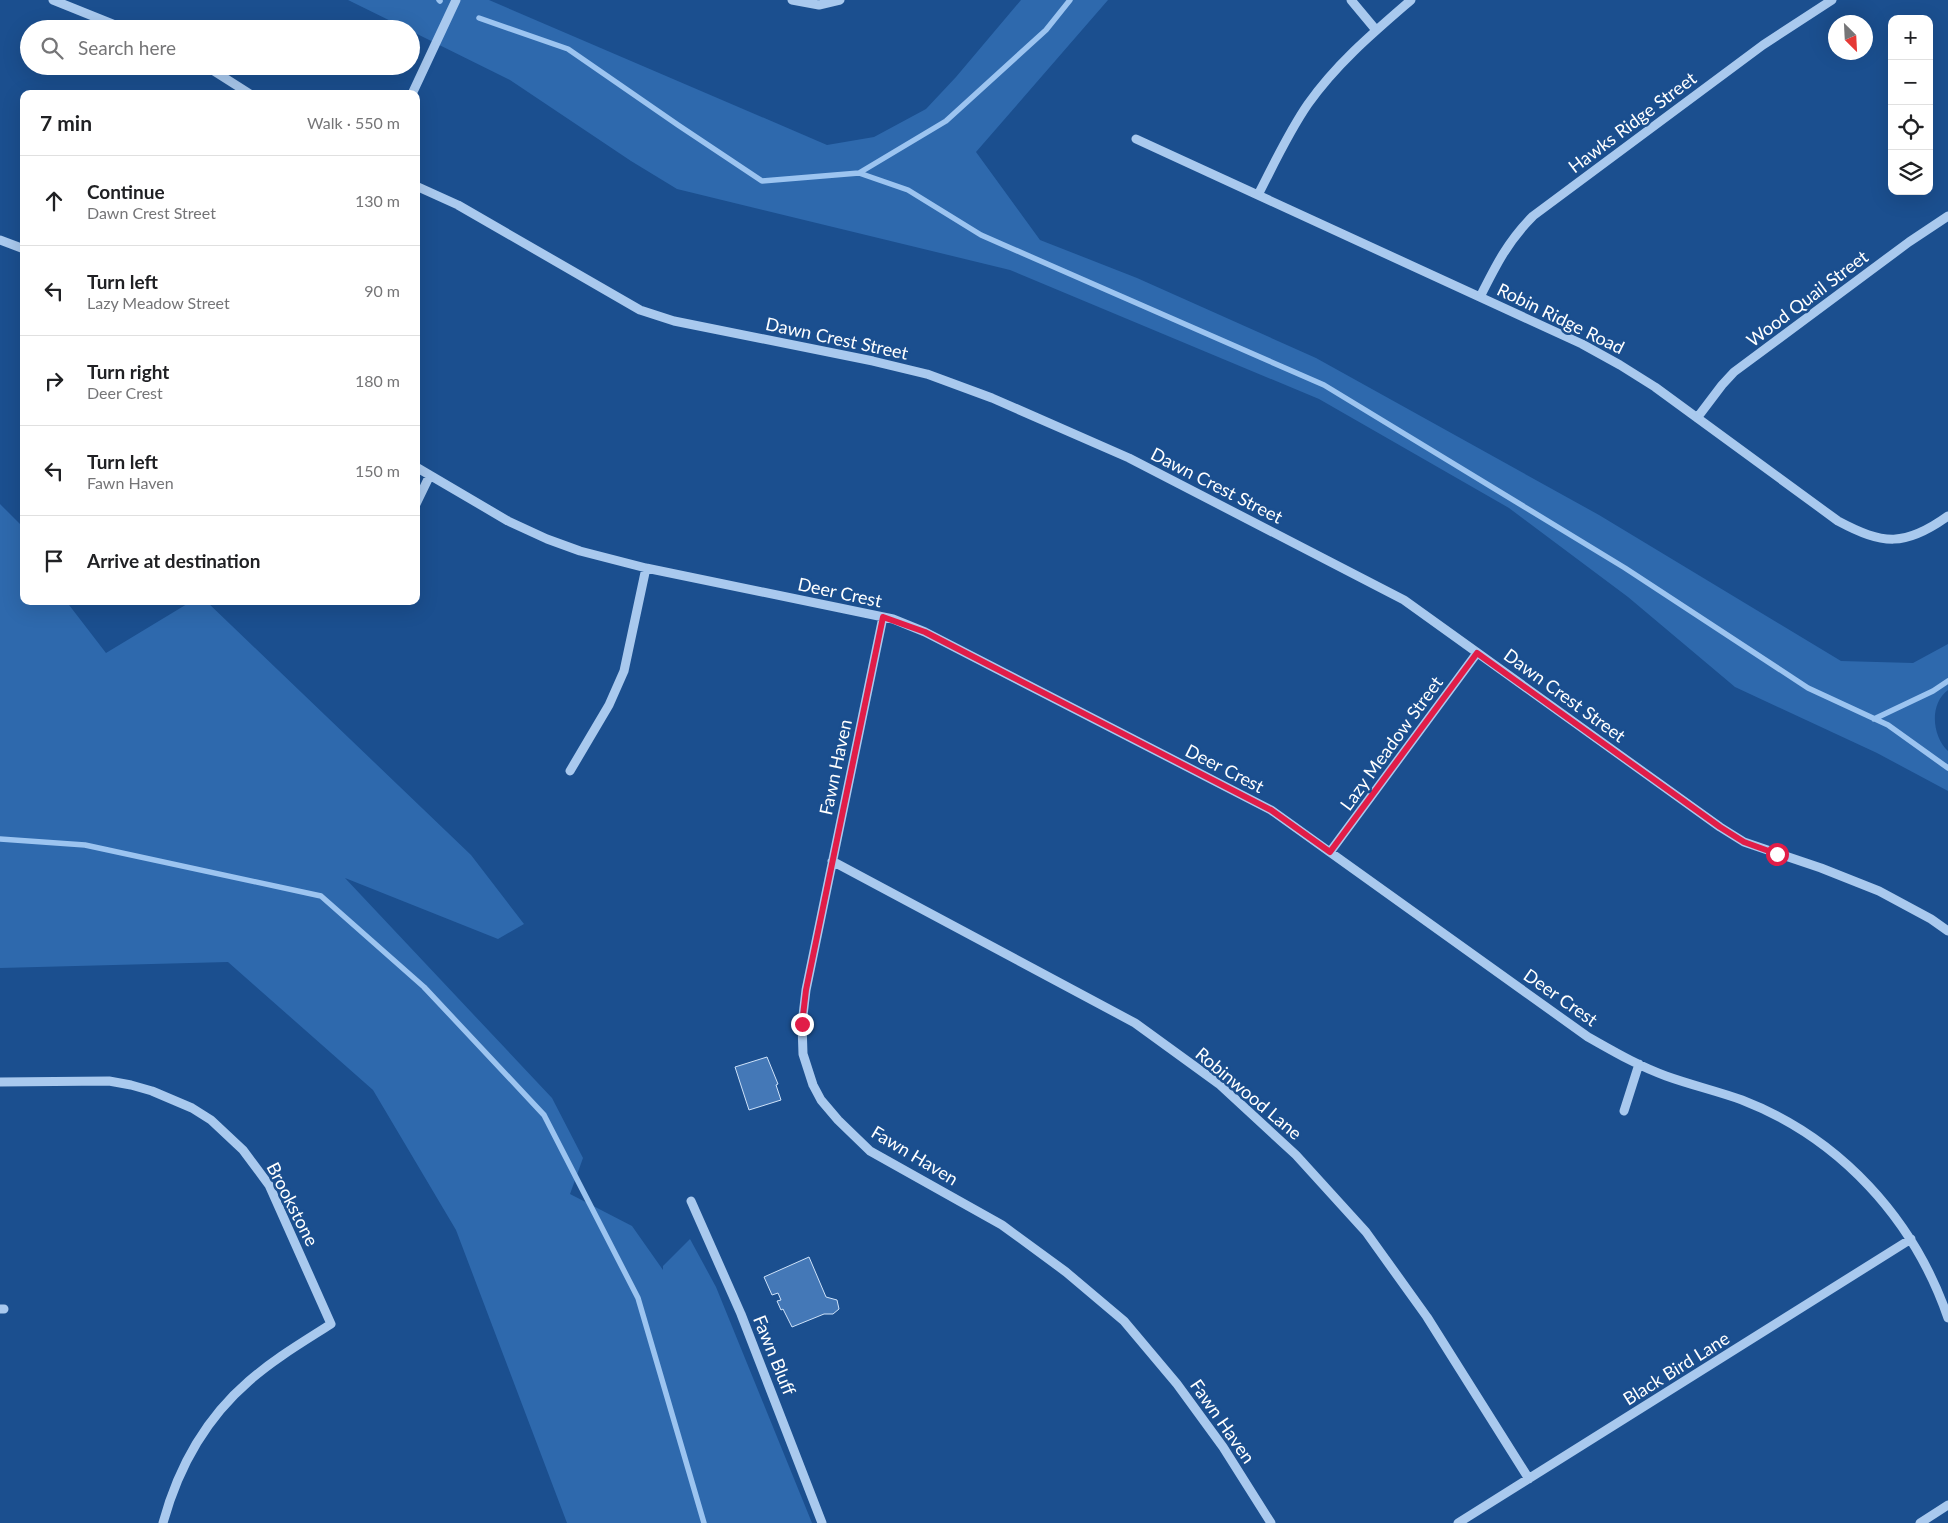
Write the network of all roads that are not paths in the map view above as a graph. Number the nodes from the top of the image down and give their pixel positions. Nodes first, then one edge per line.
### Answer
1 (53, 0) edge
2 (456, 0) edge
3 (792, 0) edge
4 (840, 0) edge
5 (1351, 0) edge
6 (1411, 0) edge
7 (1832, 0) edge
8 (103, 20) edge
9 (1376, 30) junction
10 (220, 75) edge
11 (244, 90) edge
12 (414, 90) edge
13 (1136, 139) dead end
14 (420, 188) edge
15 (1258, 195) junction
16 (1948, 216) edge
17 (0, 240) edge
18 (20, 248) edge
19 (1480, 297) junction
20 (1697, 418) junction
21 (420, 469) edge
22 (430, 475) junction
23 (420, 496) edge
24 (1948, 516) edge
25 (646, 568) junction
26 (883, 617) junction
27 (1477, 653) junction
28 (570, 771) dead end
29 (1330, 852) junction
30 (832, 861) junction
31 (1948, 931) edge
32 (1639, 1064) junction
33 (0, 1082) edge
34 (1624, 1111) dead end
35 (691, 1201) dead end
36 (1911, 1239) junction
37 (1948, 1318) edge
38 (1529, 1479) junction
39 (1948, 1506) edge
40 (162, 1523) edge
41 (822, 1523) edge
42 (1271, 1523) edge
43 (1458, 1523) edge
44 (1920, 1523) edge

1 - 8 street
2 - 12 street
3 - 4 street
5 - 9 street
6 - 9 street
7 - 19 street, Hawks Ridge Street
9 - 15 street
10 - 11 street
13 - 15 street, Robin Ridge Road
14 - 27 street, Dawn Crest Street
15 - 19 street, Robin Ridge Road
16 - 20 street, Wood Quail Street
17 - 18 street
19 - 20 street, Robin Ridge Road
20 - 24 street, Robin Ridge Road
21 - 22 street, Deer Crest
22 - 23 street
22 - 25 street, Deer Crest
25 - 26 street, Deer Crest
25 - 28 street
26 - 29 street, Deer Crest
26 - 30 street, Fawn Haven
27 - 29 street, Lazy Meadow Street
27 - 31 street, Dawn Crest Street
29 - 32 street, Deer Crest
30 - 38 street, Robinwood Lane
30 - 42 street, Fawn Haven
32 - 34 street
32 - 36 street, Deer Crest
33 - 40 street, Brookstone
35 - 41 street, Fawn Bluff
36 - 37 street, Deer Crest
36 - 38 street, Black Bird Lane
38 - 43 street, Black Bird Lane
39 - 44 street

